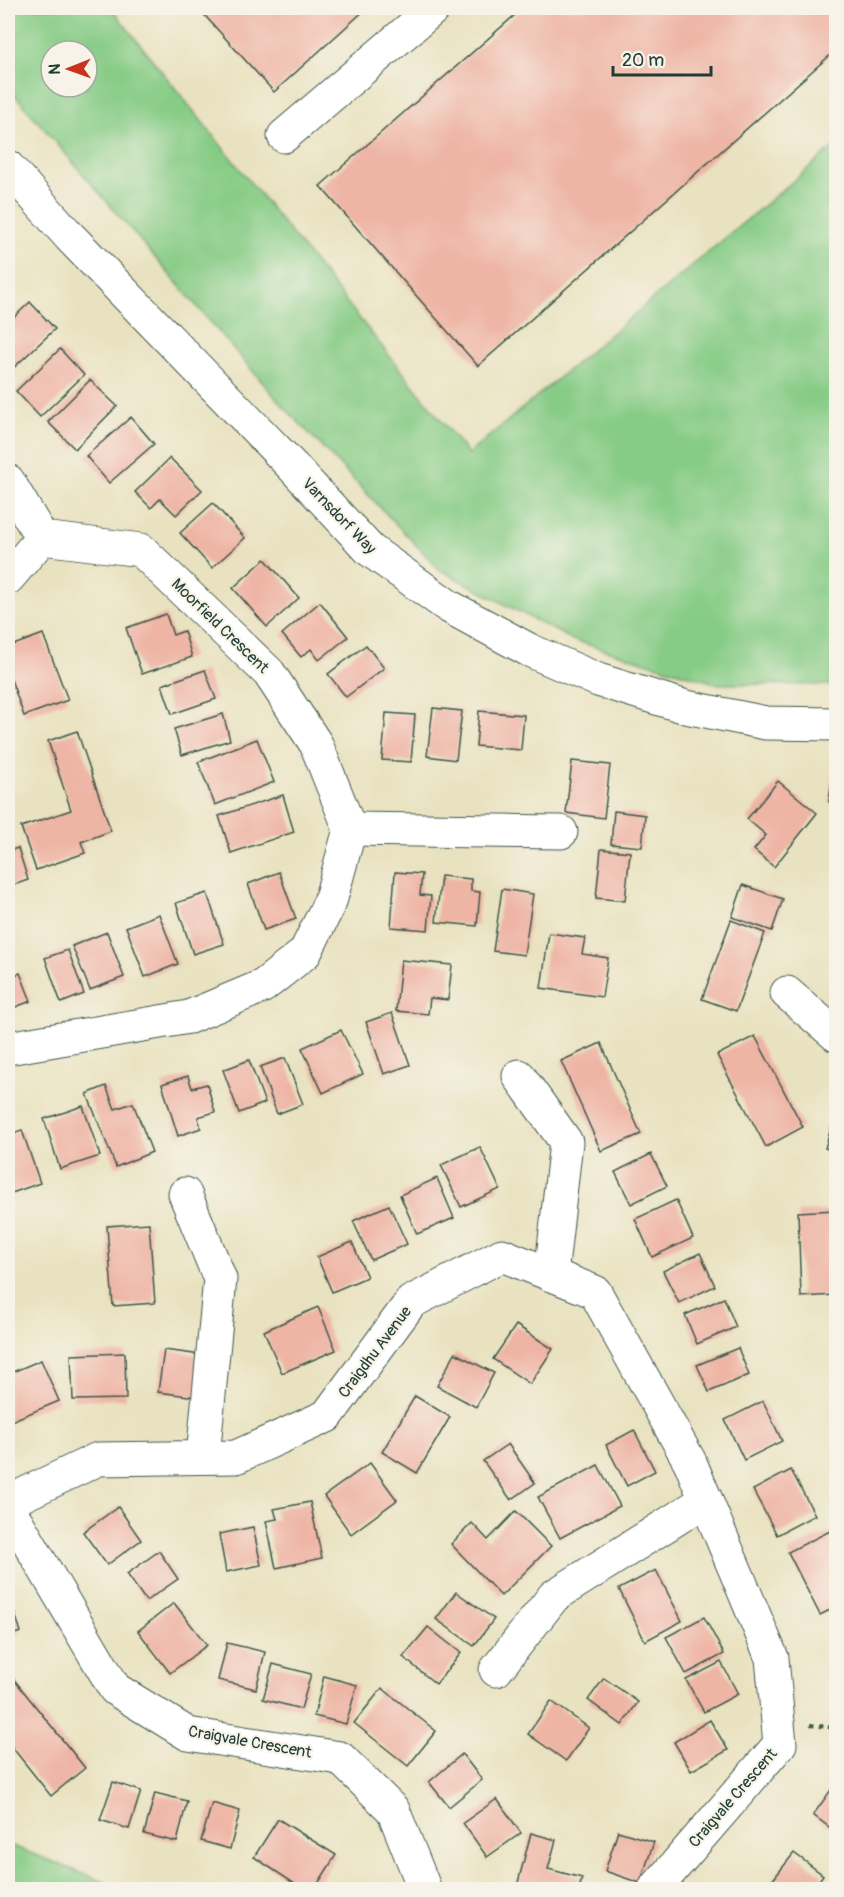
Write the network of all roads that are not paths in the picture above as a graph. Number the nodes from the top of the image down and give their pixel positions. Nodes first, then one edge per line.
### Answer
1 (434, 8) edge
2 (284, 136) dead end
3 (8, 167) edge
4 (8, 481) edge
5 (42, 538) junction
6 (8, 578) edge
7 (837, 724) edge
8 (350, 829) junction
9 (561, 832) dead end
10 (787, 993) dead end
11 (837, 1035) edge
12 (8, 1048) edge
13 (519, 1076) dead end
14 (185, 1194) dead end
15 (551, 1275) junction
16 (203, 1457) junction
17 (706, 1500) junction
18 (8, 1502) edge
19 (8, 1507) edge
20 (772, 1658) joint
21 (496, 1670) dead end
22 (425, 1890) edge
23 (654, 1890) edge

1 - 2 street
3 - 7 street, Varnsdorf Way
4 - 5 street
5 - 6 street
5 - 8 street, Moorfield Crescent
8 - 9 street
8 - 12 street
10 - 11 street
13 - 15 street
14 - 16 street
15 - 16 street, Craigdhu Avenue
15 - 17 street, Craigdhu Avenue
16 - 18 street, Craigdhu Avenue
17 - 20 street, Craigdhu Avenue
17 - 21 street
19 - 22 street, Craigvale Crescent
20 - 23 street, Craigvale Crescent

